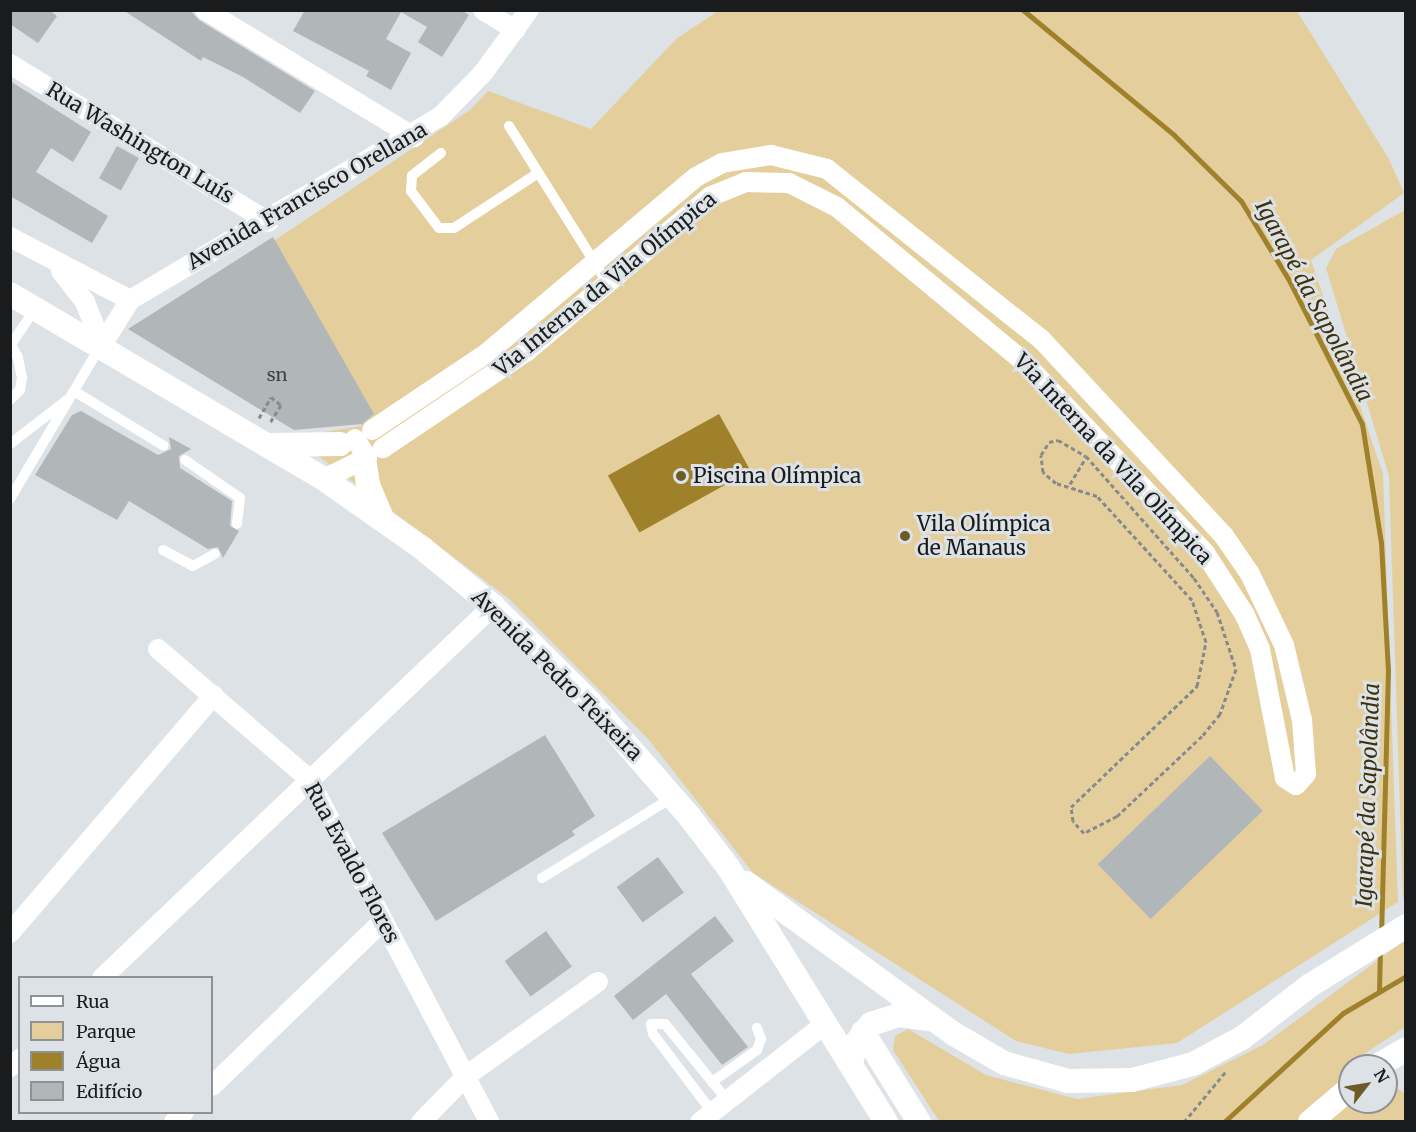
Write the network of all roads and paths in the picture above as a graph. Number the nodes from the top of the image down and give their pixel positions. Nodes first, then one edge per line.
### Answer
1 (204, 10) edge
2 (483, 10) edge
3 (529, 10) edge
4 (515, 30) junction
5 (10, 64) edge
6 (509, 126) dead end
7 (414, 136) junction
8 (441, 153) dead end
9 (538, 173) junction
10 (269, 222) junction
11 (901, 224) junction
12 (10, 237) edge
13 (883, 244) junction
14 (50, 260) junction
15 (592, 260) junction
16 (970, 280) junction
17 (608, 284) junction
18 (10, 294) edge
19 (130, 300) junction
20 (952, 302) junction
21 (34, 309) junction
22 (102, 345) junction
23 (11, 346) edge
24 (487, 353) junction
25 (503, 369) junction
26 (72, 394) junction
27 (271, 397) dead end
28 (10, 400) edge
29 (1121, 420) junction
30 (1100, 441) junction
31 (266, 442) junction
32 (10, 444) edge
33 (364, 446) junction
34 (164, 447) dead end
35 (1086, 456) junction
36 (184, 460) dead end
37 (324, 479) junction
38 (1070, 484) junction
39 (10, 499) edge
40 (382, 518) junction
41 (237, 524) dead end
42 (1224, 536) junction
43 (163, 550) dead end
44 (1205, 553) junction
45 (215, 554) dead end
46 (493, 606) junction
47 (158, 649) dead end
48 (214, 695) junction
49 (308, 778) junction
50 (673, 797) junction
51 (728, 867) junction
52 (542, 878) dead end
53 (383, 921) junction
54 (1406, 926) edge
55 (10, 933) edge
56 (104, 976) edge
57 (598, 982) dead end
58 (934, 1020) junction
59 (825, 1023) junction
60 (757, 1028) dead end
61 (863, 1032) junction
62 (851, 1064) junction
63 (466, 1076) junction
64 (712, 1082) junction
65 (213, 1085) edge
66 (1338, 1098) edge
67 (713, 1111) edge
68 (421, 1122) edge
69 (489, 1122) edge
70 (886, 1122) edge
71 (919, 1122) edge
72 (1310, 1122) edge

1 - 7 street
2 - 4 street
3 - 4 street, Avenida Francisco Orellana
4 - 7 street, Avenida Francisco Orellana
5 - 10 street, Rua Washington Luís
6 - 9 lane
7 - 10 street, Avenida Francisco Orellana
8 - 9 lane
9 - 15 lane
10 - 19 street, Avenida Francisco Orellana
11 - 13 street
11 - 15 street, Via Interna da Vila Olímpica
11 - 16 street, Via Interna da Vila Olímpica
12 - 14 street
13 - 17 street, Via Interna da Vila Olímpica
13 - 20 street, Via Interna da Vila Olímpica
14 - 19 street
14 - 22 street
15 - 17 lane
15 - 24 street, Via Interna da Vila Olímpica
16 - 20 street
16 - 29 street, Via Interna da Vila Olímpica
17 - 25 street, Via Interna da Vila Olímpica
18 - 21 street, Avenida Pedro Teixeira
19 - 22 street, Avenida Francisco Orellana
20 - 30 street, Via Interna da Vila Olímpica
21 - 22 street, Avenida Pedro Teixeira
21 - 23 lane
22 - 26 lane
22 - 31 street, Avenida Pedro Teixeira
23 - 28 lane
24 - 25 street
24 - 33 street, Via Interna da Vila Olímpica
25 - 33 street, Via Interna da Vila Olímpica
26 - 32 lane
26 - 34 lane
26 - 39 lane
27 - 31 path
29 - 30 street
29 - 42 street, Via Interna da Vila Olímpica
30 - 44 street, Via Interna da Vila Olímpica
31 - 33 street
31 - 37 street, Avenida Pedro Teixeira
33 - 37 street
33 - 37 street
33 - 40 street
35 - 38 path
35 - 38 path
35 - 38 path
36 - 41 lane
37 - 40 street, Avenida Pedro Teixeira
40 - 46 street, Avenida Pedro Teixeira
42 - 44 street
42 - 44 street, Via Interna da Vila Olímpica
43 - 45 lane
46 - 49 street
46 - 50 street, Avenida Pedro Teixeira
47 - 48 street, Rua Evaldo Flores
48 - 49 street, Rua Evaldo Flores
48 - 55 street
49 - 53 street, Rua Evaldo Flores
49 - 56 street
50 - 51 street, Avenida Pedro Teixeira
50 - 52 lane
51 - 58 street
51 - 59 street, Avenida Pedro Teixeira
53 - 63 street, Rua Evaldo Flores
53 - 65 street
54 - 58 street
57 - 63 street
58 - 61 street
59 - 62 street, Avenida Pedro Teixeira
59 - 67 street
60 - 64 lane
61 - 62 street
61 - 71 street
62 - 70 street, Avenida Pedro Teixeira
63 - 68 street
63 - 69 street, Rua Evaldo Flores
64 - 67 lane
64 - 67 lane
66 - 72 street

